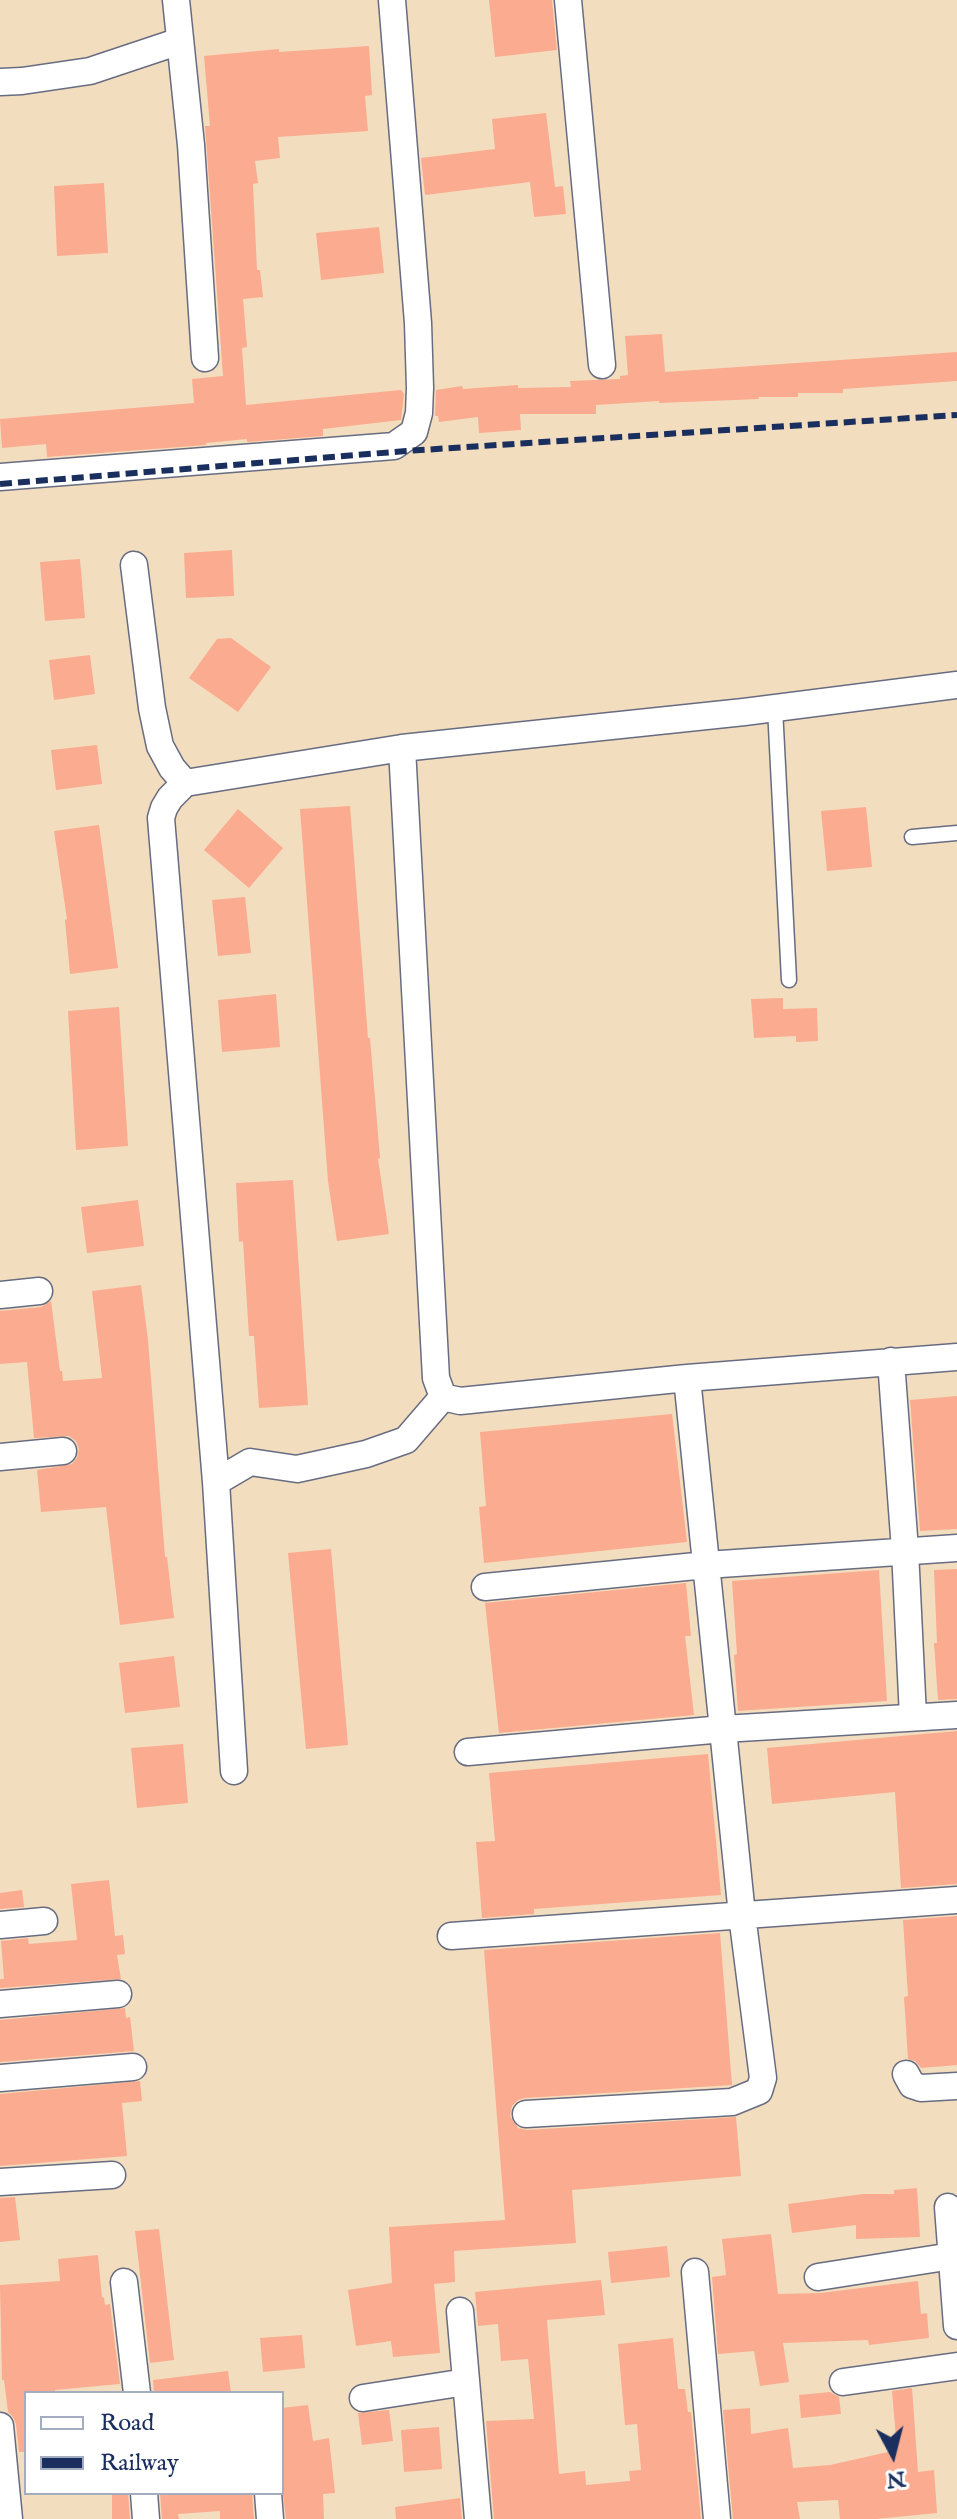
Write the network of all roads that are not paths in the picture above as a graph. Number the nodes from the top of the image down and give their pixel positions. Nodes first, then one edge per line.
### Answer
1 (176, 0) edge
2 (392, 0) edge
3 (568, 0) edge
4 (180, 41) junction
5 (0, 82) edge
6 (205, 358) dead end
7 (602, 365) dead end
8 (0, 477) edge
9 (134, 565) dead end
10 (957, 685) edge
11 (775, 708) junction
12 (402, 748) junction
13 (185, 783) junction
14 (957, 833) edge
15 (912, 837) dead end
16 (789, 980) dead end
17 (39, 1291) dead end
18 (0, 1295) edge
19 (957, 1357) edge
20 (891, 1361) junction
21 (687, 1378) junction
22 (443, 1397) junction
23 (212, 1435) junction
24 (63, 1451) dead end
25 (0, 1457) edge
26 (250, 1462) junction
27 (216, 1482) junction
28 (957, 1548) edge
29 (905, 1550) junction
30 (706, 1565) junction
31 (485, 1587) dead end
32 (957, 1715) edge
33 (913, 1717) junction
34 (723, 1729) junction
35 (468, 1752) dead end
36 (234, 1771) dead end
37 (957, 1900) edge
38 (742, 1915) junction
39 (44, 1921) dead end
40 (0, 1925) edge
41 (451, 1936) dead end
42 (118, 1994) dead end
43 (0, 2004) edge
44 (133, 2067) dead end
45 (906, 2074) dead end
46 (0, 2078) edge
47 (957, 2086) edge
48 (526, 2114) dead end
49 (112, 2175) dead end
50 (0, 2182) edge
51 (948, 2207) dead end
52 (952, 2256) junction
53 (695, 2272) dead end
54 (818, 2277) dead end
55 (124, 2282) dead end
56 (460, 2311) dead end
57 (957, 2326) edge
58 (957, 2366) edge
59 (466, 2382) junction
60 (843, 2382) dead end
61 (137, 2391) edge
62 (363, 2398) dead end
63 (0, 2426) edge
64 (144, 2495) edge
65 (268, 2495) edge
66 (9, 2519) edge
67 (146, 2519) edge
68 (270, 2519) edge
69 (478, 2519) edge
70 (717, 2519) edge

1 - 4 street
2 - 8 street
3 - 7 street
4 - 5 street
4 - 6 street
9 - 13 street
10 - 11 street
11 - 12 street
11 - 16 lane
12 - 13 street
12 - 22 street
13 - 23 street
14 - 15 lane
17 - 18 street
19 - 20 street
20 - 21 street
20 - 29 street
21 - 22 street
21 - 30 street
22 - 26 street
23 - 26 street
23 - 27 street
24 - 25 street
26 - 27 street
27 - 36 street
28 - 29 street
29 - 30 street
29 - 33 street
30 - 31 street
30 - 34 street
32 - 33 street
33 - 34 street
34 - 35 street
34 - 38 street
37 - 38 street
38 - 41 street
38 - 48 street
39 - 40 street
42 - 43 street
44 - 46 street
45 - 47 street
49 - 50 street
51 - 52 street
52 - 54 street
52 - 57 street
53 - 70 street
55 - 61 street
56 - 59 street
58 - 60 street
59 - 62 street
59 - 69 street
63 - 66 street
64 - 67 street
65 - 68 street

